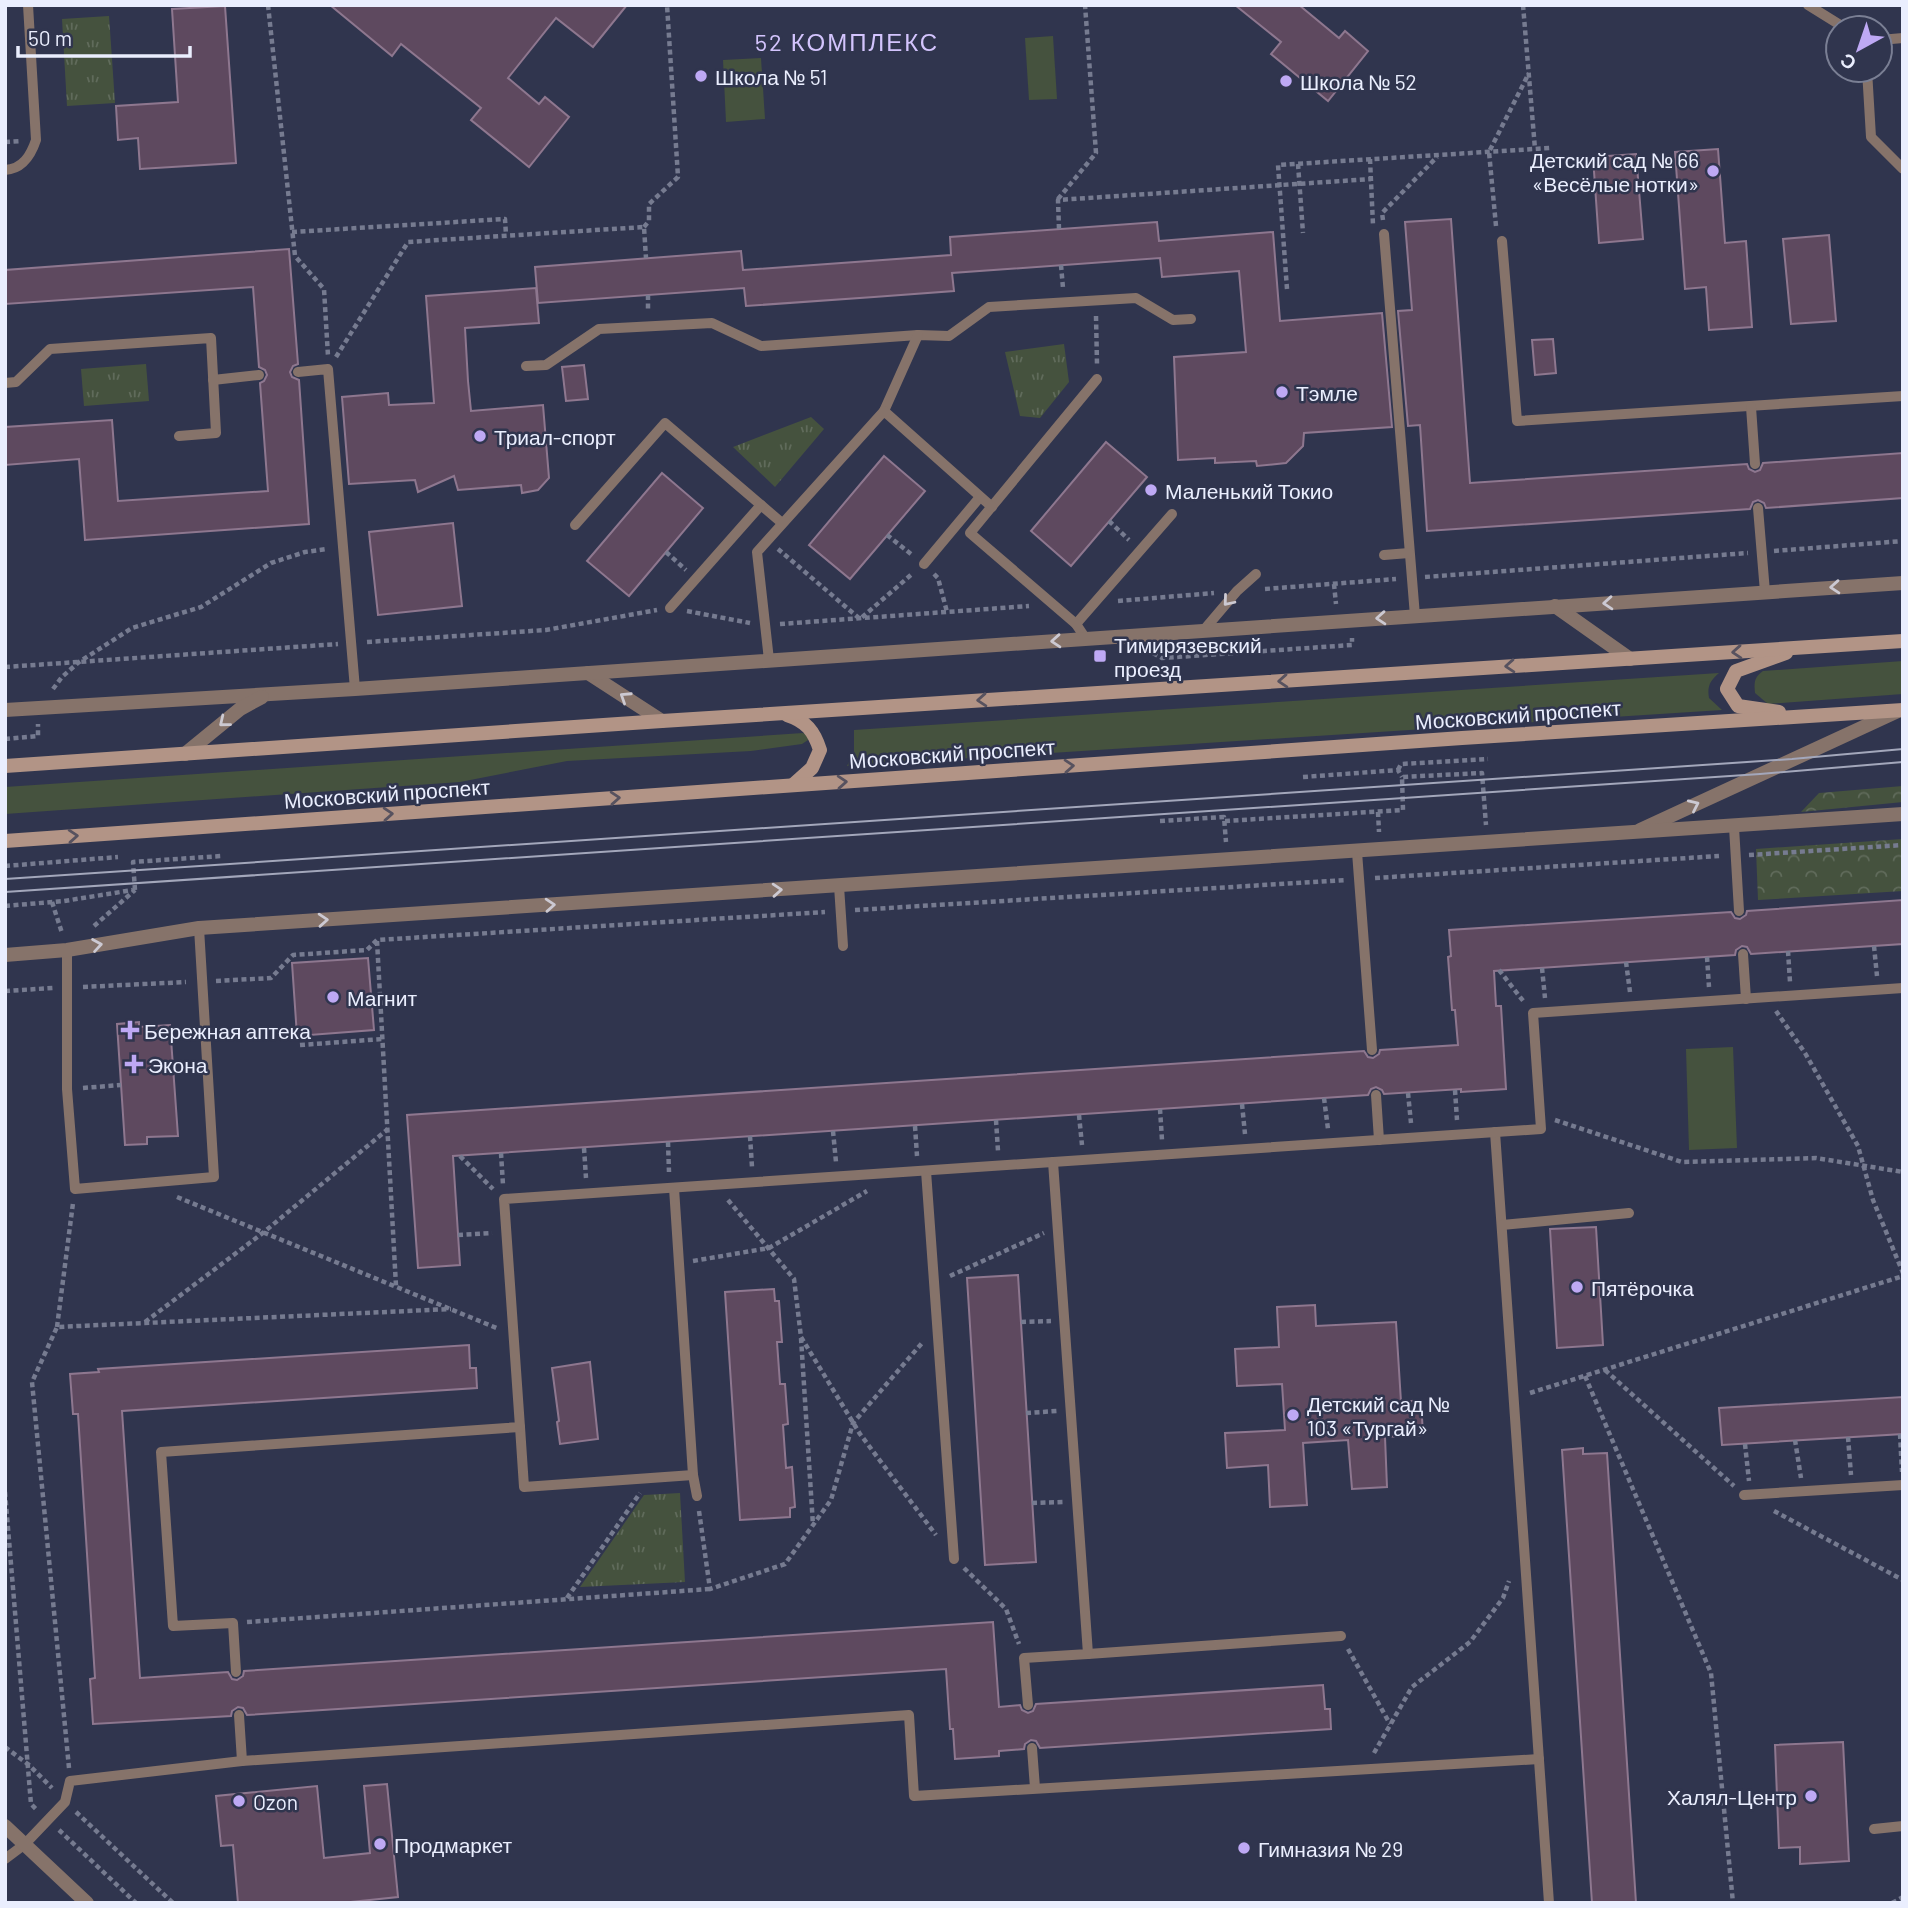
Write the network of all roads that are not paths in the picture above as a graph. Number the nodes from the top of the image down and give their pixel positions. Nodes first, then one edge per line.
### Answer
1 (28, 5) edge
2 (1808, 5) edge
3 (1824, 15) edge
4 (1868, 84) edge
5 (1903, 169) edge
6 (5, 170) edge
7 (1384, 234) road end
8 (1502, 241) road end
9 (1191, 319) dead end
10 (918, 335) junction
11 (526, 366) dead end
12 (298, 372) dead end
13 (260, 375) dead end
14 (1097, 379) road end
15 (214, 380) junction
16 (5, 383) edge
17 (1903, 396) edge
18 (1751, 407) junction
19 (884, 411) junction
20 (179, 436) dead end
21 (1755, 464) dead end
22 (980, 497) junction
23 (761, 505) junction
24 (992, 507) junction
25 (1758, 508) dead end
26 (1172, 514) dead end
27 (782, 523) junction
28 (575, 525) dead end
29 (1409, 553) junction
30 (1384, 555) dead end
31 (924, 564) road end
32 (1256, 573) dead end
33 (1903, 583) edge
34 (1765, 592) junction
35 (1555, 606) junction
36 (670, 608) dead end
37 (1415, 616) junction
38 (1076, 624) junction
39 (1203, 631) junction
40 (1086, 639) junction
41 (1903, 641) edge
42 (1800, 648) junction
43 (1630, 659) junction
44 (769, 660) junction
45 (588, 673) junction
46 (355, 689) junction
47 (267, 695) junction
48 (5, 710) edge
49 (1902, 710) edge
50 (782, 713) junction
51 (1803, 716) junction
52 (662, 721) junction
53 (185, 754) junction
54 (5, 766) edge
55 (793, 785) junction
56 (1903, 814) edge
57 (1734, 827) junction
58 (1633, 834) junction
59 (5, 841) edge
60 (1357, 852) junction
61 (839, 886) junction
62 (1739, 911) dead end
63 (199, 929) junction
64 (843, 946) dead end
65 (67, 950) junction
66 (5, 954) edge
67 (1743, 954) dead end
68 (1903, 988) edge
69 (1746, 999) junction
70 (1372, 1050) dead end
71 (1376, 1095) dead end
72 (1495, 1132) junction
73 (1379, 1140) junction
74 (1053, 1162) junction
75 (922, 1171) junction
76 (672, 1188) junction
77 (1629, 1213) dead end
78 (1502, 1225) junction
79 (520, 1427) junction
80 (693, 1475) junction
81 (1903, 1485) edge
82 (1748, 1495) road end
83 (697, 1496) road end
84 (954, 1559) road end
85 (1340, 1636) road end
86 (1088, 1654) junction
87 (236, 1672) dead end
88 (1028, 1705) dead end
89 (239, 1715) dead end
90 (1032, 1748) dead end
91 (1539, 1759) junction
92 (242, 1761) junction
93 (1035, 1788) junction
94 (5, 1826) edge
95 (1903, 1826) edge
96 (1874, 1829) dead end
97 (25, 1844) junction
98 (5, 1859) edge
99 (87, 1903) edge
100 (1549, 1903) edge

1 - 6 lane
2 - 3 lane
4 - 5 lane
7 - 29 lane
8 - 18 lane
9 - 10 lane
10 - 11 lane
10 - 19 lane
12 - 46 lane
13 - 15 lane
14 - 24 lane
15 - 16 lane
15 - 20 lane
17 - 18 lane
18 - 21 lane
19 - 22 lane
19 - 27 lane
22 - 24 lane
22 - 31 lane
23 - 27 lane
23 - 28 lane
23 - 36 lane
24 - 38 lane
25 - 34 lane
26 - 38 lane
27 - 44 lane
29 - 30 lane
29 - 37 lane
32 -> 39 lane
33 -> 34 street
34 -> 35 street
35 - 37 street
35 - 43 street
37 -> 39 street
38 - 40 lane
39 - 40 street
40 -> 44 street
41 - 42 main road
42 -> 43 main road
42 - 51 main road
43 -> 50 main road
44 - 45 street
45 - 46 street
52 -> 45 street
46 - 47 street
47 - 48 street
47 -> 53 street
49 - 51 main road, Московский проспект
58 -> 49 street
50 - 52 main road
50 - 55 main road
55 -> 51 main road, Московский проспект
52 - 53 main road
53 - 54 main road
59 -> 55 main road, Московский проспект
56 - 57 street
57 - 58 street
57 - 62 lane
58 - 60 street
60 - 61 street
60 - 70 lane
63 -> 61 street
61 - 64 lane
65 -> 63 street
63 - 65 lane
65 - 66 street
67 - 69 lane
68 - 69 lane
69 - 72 lane
71 - 73 lane
72 - 73 lane
72 - 78 lane
73 - 74 lane
74 - 75 lane
74 - 86 lane
75 - 76 lane
75 - 84 lane
76 - 79 lane
76 - 80 lane
77 - 78 lane
78 - 91 lane
79 - 80 lane
79 - 87 lane
80 - 83 lane
81 - 82 lane
85 - 86 lane
86 - 88 lane
89 - 92 lane
90 - 93 lane
91 - 93 lane
91 - 100 lane
92 - 93 lane
92 - 97 lane
94 - 97 street
95 - 96 lane
97 - 98 lane
97 - 99 street

